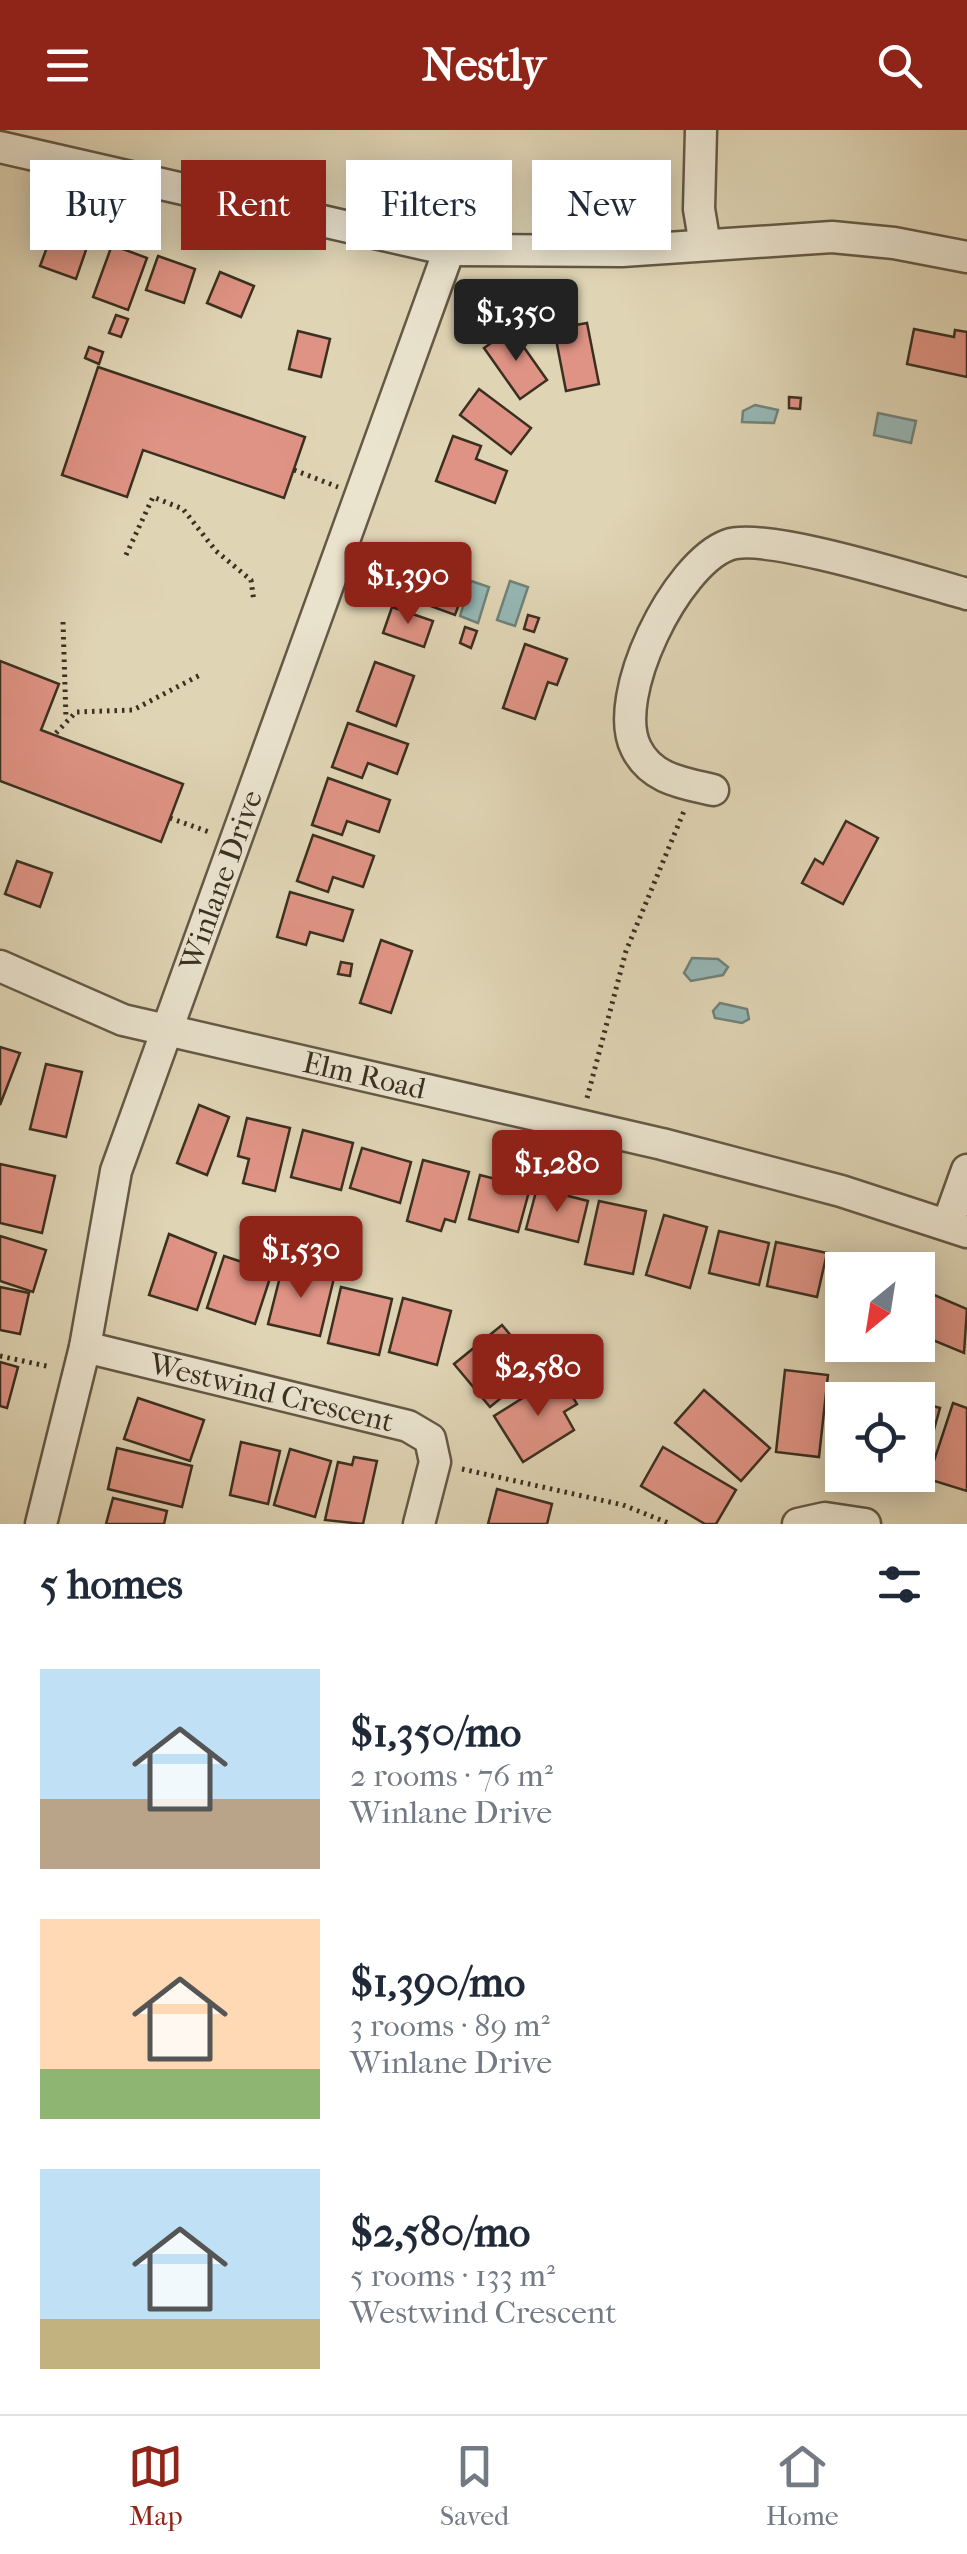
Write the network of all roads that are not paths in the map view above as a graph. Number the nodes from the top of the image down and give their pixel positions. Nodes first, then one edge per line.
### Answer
1 (702, 130) edge
2 (0, 147) edge
3 (346, 226) edge
4 (705, 245) junction
5 (449, 250) joint
6 (967, 256) edge
7 (967, 594) edge
8 (704, 788) road end
9 (0, 966) edge
10 (164, 1030) junction
11 (967, 1170) edge
12 (958, 1227) edge
13 (82, 1360) junction
14 (41, 1524) edge
15 (419, 1524) edge
16 (798, 1524) edge
17 (865, 1524) edge

1 - 4 street
2 - 3 street
4 - 5 street
4 - 6 street
5 - 10 street, Winlane Drive
7 - 8 street
9 - 10 street, Elm Road
10 - 12 street, Elm Road
10 - 13 street, Winlane Drive
11 - 12 street
13 - 14 street, Winlane Drive
13 - 15 street, Westwind Crescent
16 - 17 street

